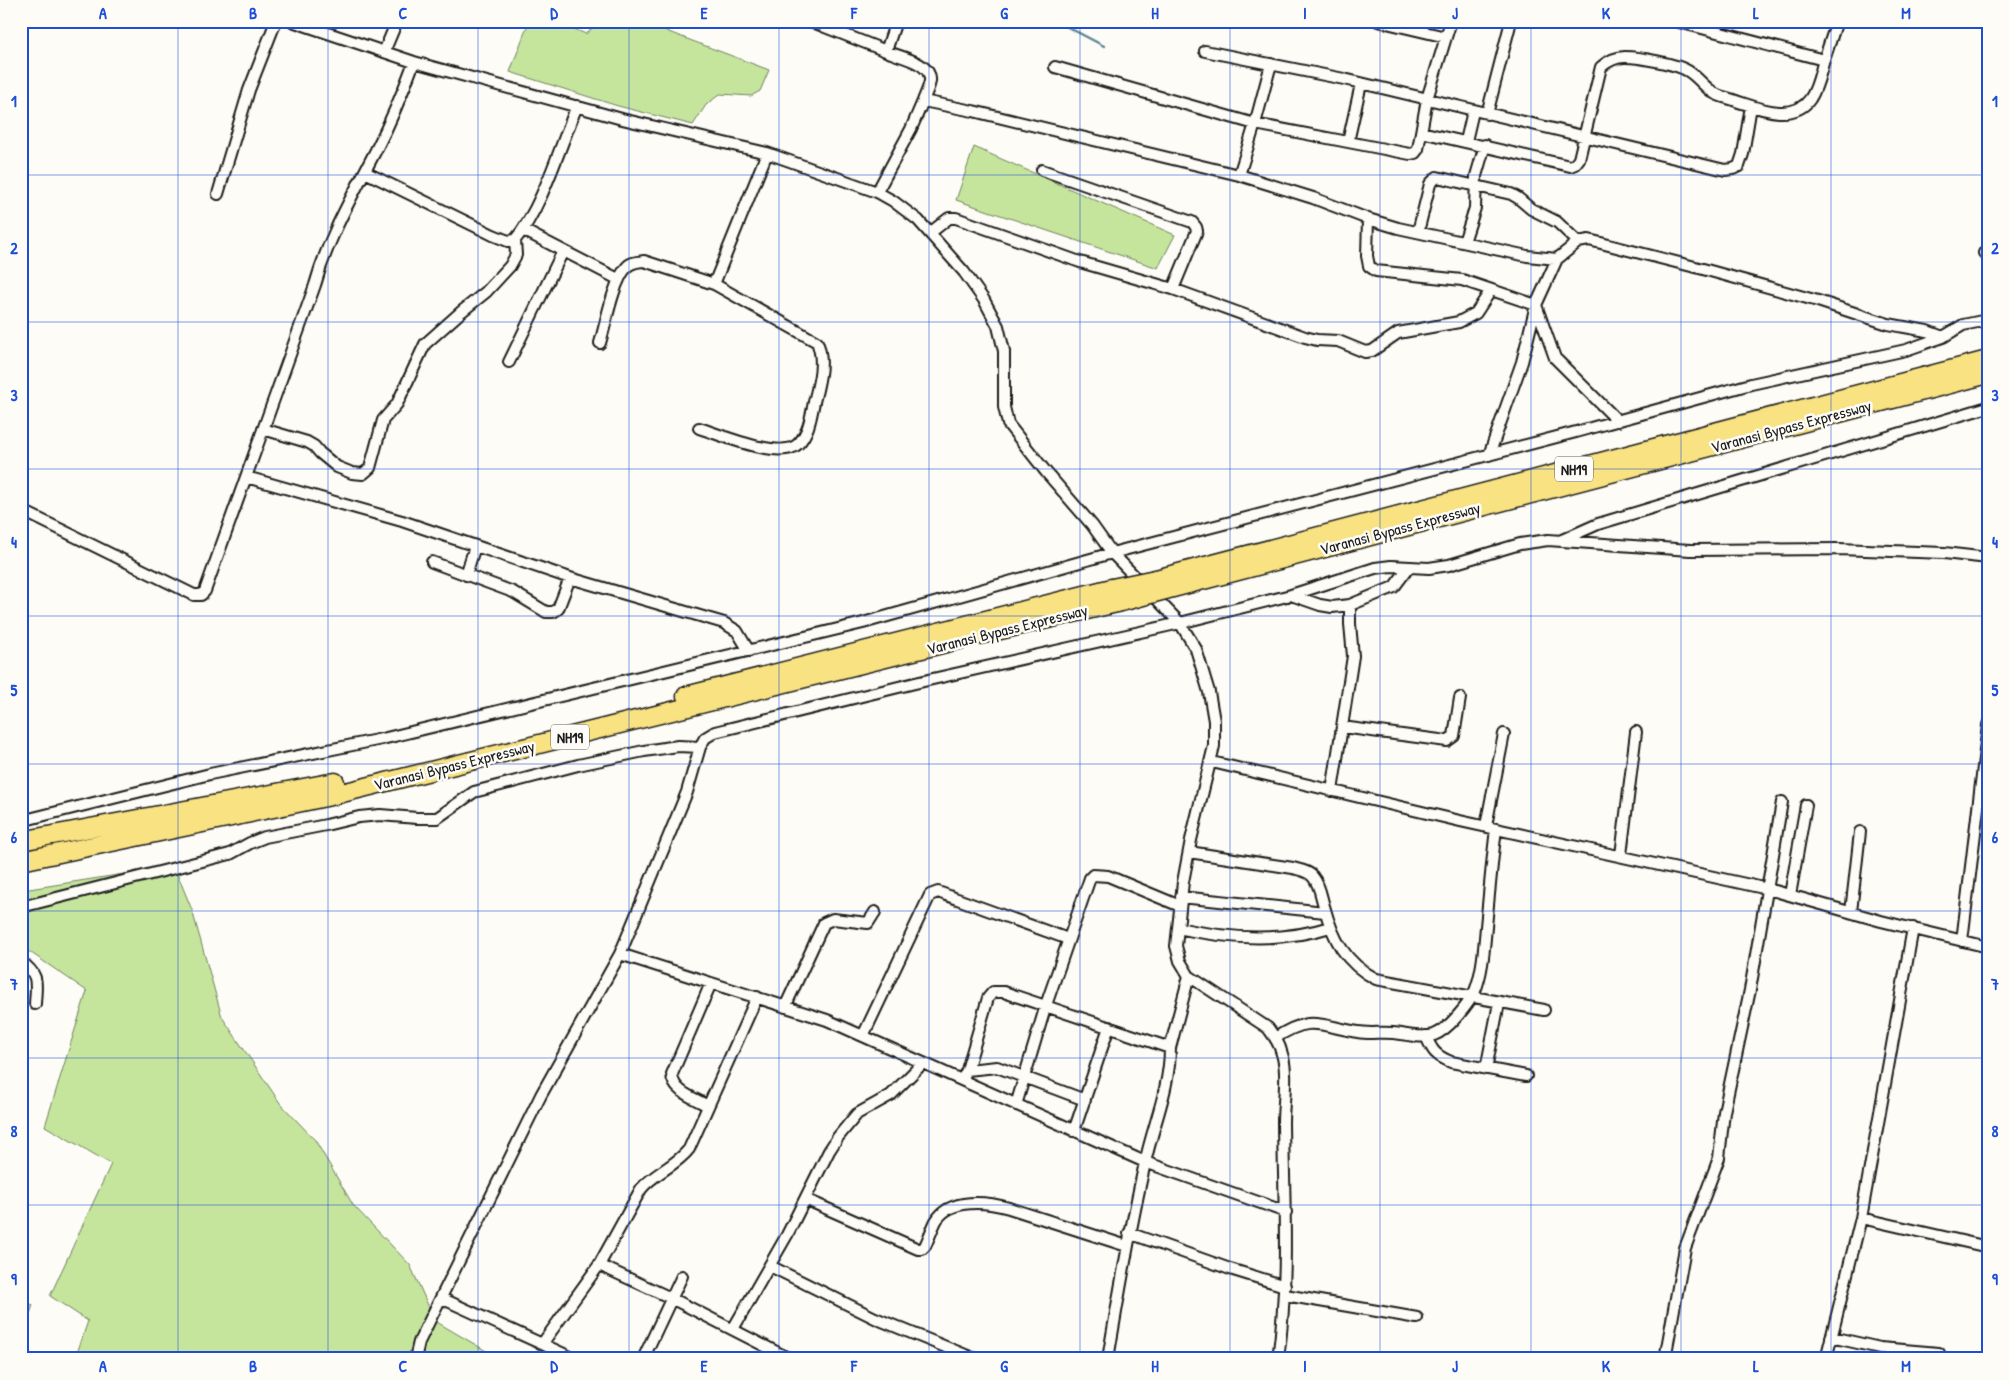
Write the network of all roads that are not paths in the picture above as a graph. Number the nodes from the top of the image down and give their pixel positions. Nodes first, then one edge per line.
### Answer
1 (276, 21) edge
2 (292, 21) edge
3 (397, 21) edge
4 (810, 21) edge
5 (896, 21) edge
6 (1378, 21) edge
7 (1451, 21) edge
8 (1511, 21) edge
9 (1675, 21) edge
10 (1837, 21) edge
11 (1393, 23) edge
12 (1446, 38) junction
13 (384, 52) junction
14 (886, 52) junction
15 (1205, 52) dead end
16 (1824, 60) junction
17 (414, 62) junction
18 (1271, 64) junction
19 (1055, 67) dead end
20 (1361, 84) junction
21 (1427, 99) junction
22 (923, 101) junction
23 (577, 106) junction
24 (1752, 106) junction
25 (1474, 111) junction
26 (1487, 114) junction
27 (1255, 124) junction
28 (1421, 132) junction
29 (1584, 136) junction
30 (1466, 140) junction
31 (1348, 142) junction
32 (1485, 145) junction
33 (767, 154) junction
34 (1042, 170) dead end
35 (365, 172) junction
36 (1239, 175) junction
37 (1476, 186) junction
38 (877, 192) junction
39 (218, 194) dead end
40 (1368, 219) junction
41 (523, 230) junction
42 (928, 231) junction
43 (1418, 232) junction
44 (515, 240) junction
45 (1464, 242) junction
46 (1578, 242) junction
47 (563, 251) junction
48 (1556, 259) junction
49 (618, 279) junction
50 (714, 284) junction
51 (1173, 289) junction
52 (1491, 290) junction
53 (1536, 305) junction
54 (1988, 323) edge
55 (1943, 337) junction
56 (600, 343) dead end
57 (1988, 360) edge
58 (509, 362) dead end
59 (1988, 374) edge
60 (1931, 382) junction
61 (1988, 407) edge
62 (1618, 421) junction
63 (699, 428) dead end
64 (263, 429) junction
65 (1489, 455) junction
66 (246, 477) junction
67 (21, 510) edge
68 (1560, 541) junction
69 (475, 546) junction
70 (1112, 553) junction
71 (1988, 558) edge
72 (432, 562) dead end
73 (1409, 567) junction
74 (466, 575) junction
75 (570, 578) junction
76 (1291, 595) junction
77 (1114, 596) junction
78 (1350, 605) junction
79 (1180, 623) junction
80 (750, 651) junction
81 (1460, 698) dead end
82 (1988, 725) edge
83 (1342, 727) junction
84 (1636, 732) dead end
85 (1504, 734) dead end
86 (700, 747) junction
87 (1212, 762) junction
88 (1332, 791) junction
89 (1782, 802) dead end
90 (1806, 805) dead end
91 (21, 821) edge
92 (1491, 827) junction
93 (1860, 832) dead end
94 (21, 841) edge
95 (1189, 852) junction
96 (1621, 855) junction
97 (21, 860) edge
98 (1768, 888) junction
99 (1790, 895) junction
100 (1181, 901) junction
101 (21, 907) edge
102 (875, 912) dead end
103 (1325, 912) junction
104 (1851, 912) junction
105 (1330, 927) junction
106 (1178, 928) junction
107 (1913, 928) junction
108 (1068, 939) junction
109 (1962, 941) junction
110 (1988, 947) edge
111 (620, 954) junction
112 (21, 962) edge
113 (1189, 976) junction
114 (711, 982) junction
115 (757, 997) junction
116 (1471, 998) junction
117 (1500, 1003) junction
118 (35, 1004) dead end
119 (1046, 1005) junction
120 (786, 1007) junction
121 (1544, 1010) dead end
122 (1109, 1027) junction
123 (863, 1036) junction
124 (1426, 1036) junction
125 (1276, 1038) junction
126 (1170, 1048) junction
127 (923, 1063) junction
128 (1486, 1069) junction
129 (967, 1070) junction
130 (1526, 1076) dead end
131 (1024, 1078) junction
132 (962, 1080) junction
133 (1085, 1100) junction
134 (1016, 1104) junction
135 (708, 1106) junction
136 (1074, 1131) junction
137 (1145, 1162) junction
138 (805, 1199) junction
139 (1286, 1212) junction
140 (1861, 1218) junction
141 (1129, 1233) junction
142 (1127, 1246) junction
143 (1988, 1247) edge
144 (599, 1265) junction
145 (770, 1266) junction
146 (682, 1276) dead end
147 (1285, 1290) junction
148 (441, 1298) junction
149 (671, 1298) junction
150 (1417, 1318) dead end
151 (733, 1329) junction
152 (1831, 1337) junction
153 (542, 1344) junction
154 (1939, 1353) dead end
155 (415, 1359) edge
156 (575, 1359) edge
157 (643, 1359) edge
158 (790, 1359) edge
159 (975, 1359) edge
160 (1108, 1359) edge
161 (1278, 1359) edge
162 (1665, 1359) edge
163 (1826, 1359) edge

1 - 39 street
2 - 13 street
3 - 13 street
4 - 14 street
5 - 14 street
6 - 11 street
7 - 12 street
8 - 26 street
9 - 16 street
10 - 16 street
11 - 12 street
12 - 21 street
13 - 17 street
14 - 22 street
15 - 18 street
16 - 24 street
17 - 23 street
17 - 35 street
18 - 20 street
18 - 27 street
19 - 27 street
20 - 21 street
20 - 31 street
21 - 25 street
21 - 28 street
22 - 36 street
22 - 38 street
23 - 33 street
23 - 41 street
24 - 29 street
24 - 29 street
25 - 26 street
25 - 30 street
26 - 29 street
27 - 31 street
27 - 36 street
28 - 30 street
28 - 31 street
29 - 32 street
30 - 32 street
32 - 37 street
33 - 38 street
33 - 50 street
34 - 51 street
35 - 44 street
35 - 64 street
36 - 40 street
37 - 43 street
37 - 45 street
37 - 46 street
38 - 42 street
40 - 43 street
40 - 52 street
41 - 44 street
41 - 47 street
42 - 51 street
42 - 70 street
43 - 45 street
44 - 64 street
45 - 48 street
46 - 48 street
46 - 55 street
47 - 49 street
47 - 58 street
48 - 53 street
49 - 50 street
49 - 56 street
50 - 63 street
51 - 52 street
52 - 53 street
53 - 62 street
53 - 65 street
54 - 55 street
55 - 62 street
57 - 60 highway, Varanasi Bypass Expressway / NH19
59 - 60 highway, Varanasi Bypass Expressway / NH19
60 - 77 highway, Varanasi Bypass Expressway / NH19, bridge
61 - 68 street
62 - 65 street
64 - 66 street
65 - 70 street
66 - 67 street
66 - 69 street
68 - 71 street
68 - 73 street
69 - 74 street
69 - 75 street
70 - 79 street
70 - 80 street
72 - 74 street
73 - 76 street
73 - 78 street
74 - 75 street
75 - 80 street
76 - 78 street
76 - 79 street
77 - 94 highway, Varanasi Bypass Expressway / NH19
77 - 97 highway, Varanasi Bypass Expressway / NH19
78 - 83 street
79 - 86 street
79 - 87 street
80 - 91 street
81 - 83 street
82 - 109 street
83 - 88 street
84 - 96 street
85 - 92 street
86 - 101 street
86 - 111 street
87 - 88 street
87 - 95 street
88 - 92 street
89 - 98 street
90 - 99 street
92 - 96 street
92 - 116 street
93 - 104 street
95 - 100 street
95 - 103 street
96 - 98 street
98 - 99 street
98 - 162 street
99 - 104 street
100 - 103 street
100 - 106 street
100 - 108 street
102 - 120 street
103 - 105 street
104 - 107 street
105 - 106 street
105 - 116 street
106 - 113 street
107 - 109 street
107 - 140 street
108 - 119 street
108 - 123 street
109 - 110 street
111 - 114 street
111 - 148 street
112 - 118 street
113 - 125 street
113 - 126 street
114 - 115 street
114 - 135 street
115 - 120 street
115 - 135 street
116 - 117 street
116 - 124 street
117 - 121 street
117 - 128 street
119 - 122 street
119 - 129 street
119 - 131 street
120 - 123 street
122 - 126 street
122 - 133 street
123 - 127 street
124 - 125 street
124 - 128 street
125 - 139 street
126 - 137 street
127 - 132 street
127 - 138 street
128 - 130 street
129 - 131 street
129 - 132 street
131 - 133 street
131 - 134 street
132 - 134 street
133 - 136 street
134 - 136 street
135 - 144 street
136 - 137 street
137 - 139 street
137 - 141 street
138 - 142 street
138 - 145 street
139 - 147 street
140 - 143 street
140 - 152 street
141 - 142 street
141 - 147 street
142 - 160 street
144 - 149 street
144 - 153 street
145 - 151 street
145 - 159 street
146 - 149 street
147 - 150 street
147 - 161 street
148 - 153 street
148 - 155 street
149 - 151 street
149 - 157 street
151 - 158 street
152 - 154 street
152 - 163 street
153 - 156 street

